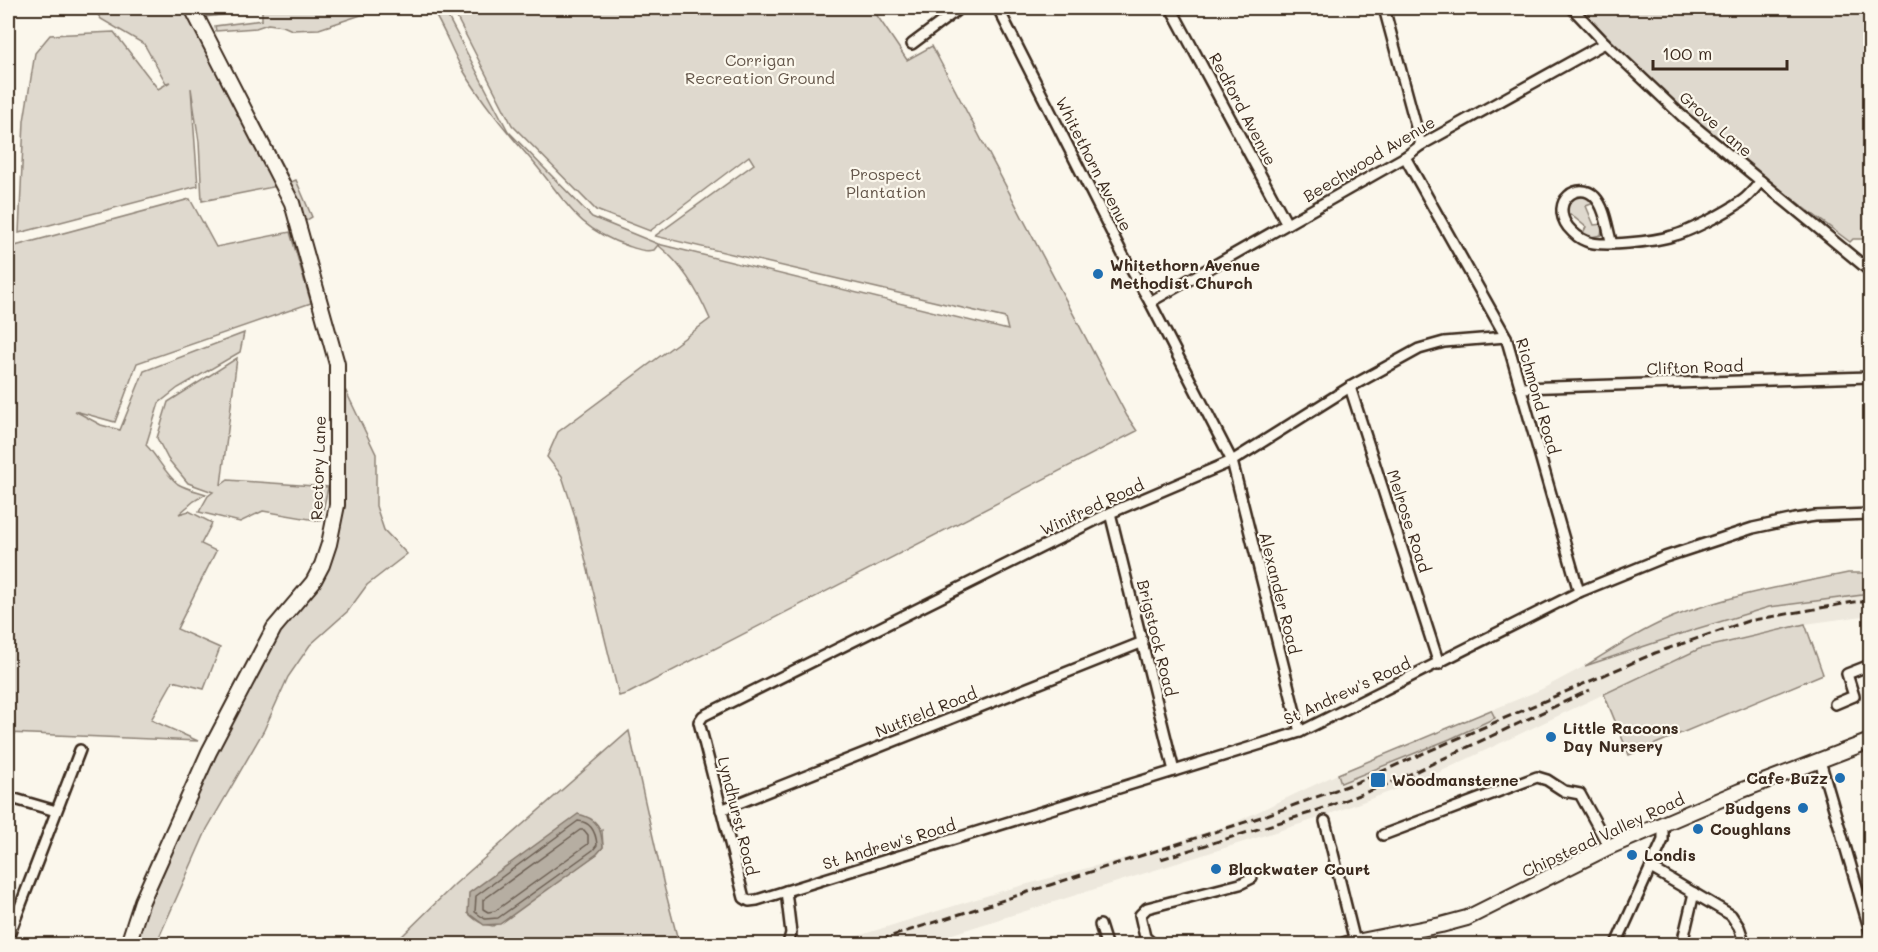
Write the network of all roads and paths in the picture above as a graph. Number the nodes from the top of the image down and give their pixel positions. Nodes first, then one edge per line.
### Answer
1 (192, 8) edge
2 (960, 8) edge
3 (998, 8) edge
4 (1171, 8) edge
5 (1384, 8) edge
6 (1572, 8) edge
7 (1605, 43) junction
8 (912, 44) dead end
9 (1421, 145) junction
10 (1405, 158) junction
11 (1761, 181) junction
12 (1287, 224) junction
13 (1612, 244) junction
14 (1870, 271) edge
15 (1150, 302) junction
16 (1506, 337) junction
17 (1870, 377) edge
18 (1350, 387) junction
19 (1520, 388) junction
20 (1232, 460) junction
21 (1110, 513) junction
22 (1870, 514) edge
23 (1579, 592) junction
24 (1143, 642) junction
25 (1439, 664) junction
26 (1870, 665) edge
27 (1835, 704) dead end
28 (700, 726) joint
29 (1300, 732) junction
30 (1870, 741) edge
31 (80, 750) dead end
32 (1820, 761) junction
33 (1174, 771) junction
34 (8, 798) edge
35 (721, 810) junction
36 (56, 812) junction
37 (1325, 821) dead end
38 (1660, 825) junction
39 (1383, 835) dead end
40 (1609, 847) junction
41 (1651, 868) junction
42 (1252, 878) dead end
43 (786, 891) junction
44 (1694, 893) junction
45 (758, 900) joint
46 (1100, 925) dead end
47 (1870, 931) edge
48 (8, 938) edge
49 (1351, 943) edge
50 (128, 945) edge
51 (788, 945) edge
52 (1106, 945) edge
53 (1152, 945) edge
54 (1617, 945) edge
55 (1682, 945) edge
56 (1744, 945) edge

1 - 50 main road, Rectory Lane
2 - 8 street
3 - 15 street, Whitethorn Avenue
4 - 12 street, Redford Avenue
5 - 9 street
6 - 7 street, Grove Lane
7 - 9 street, Beechwood Avenue
7 - 11 street, Grove Lane
9 - 10 street, Beechwood Avenue
10 - 12 street, Beechwood Avenue
10 - 16 street, Richmond Road
11 - 13 street
11 - 14 street, Grove Lane
12 - 15 street, Beechwood Avenue
13 - 13 street
15 - 20 street, Whitethorn Avenue
16 - 18 street, Winifred Road
16 - 19 street, Richmond Road
17 - 19 street, Clifton Road
18 - 20 street, Winifred Road
18 - 25 street, Melrose Road
19 - 23 street, Richmond Road
20 - 21 street, Winifred Road
20 - 29 street, Alexander Road
21 - 24 street, Brigstock Road
21 - 28 street, Winifred Road
22 - 23 street, St Andrew's Road
23 - 25 street, St Andrew's Road
24 - 33 street, Brigstock Road
24 - 35 street, Nutfield Road
25 - 29 street, St Andrew's Road
26 - 27 street
28 - 35 street, Lyndhurst Road
29 - 33 street, St Andrew's Road
30 - 32 main road, Chipstead Valley Road
31 - 36 street
32 - 38 main road, Chipstead Valley Road
32 - 47 street
33 - 43 street, St Andrew's Road
34 - 36 street
35 - 45 street, Lyndhurst Road
36 - 48 street
37 - 49 street
38 - 40 main road, Chipstead Valley Road
38 - 41 street
39 - 40 street
40 - 49 main road, Chipstead Valley Road
41 - 44 street
41 - 54 street
42 - 53 street
43 - 45 street, St Andrew's Road
43 - 51 street
44 - 55 street
44 - 56 street
46 - 52 street

